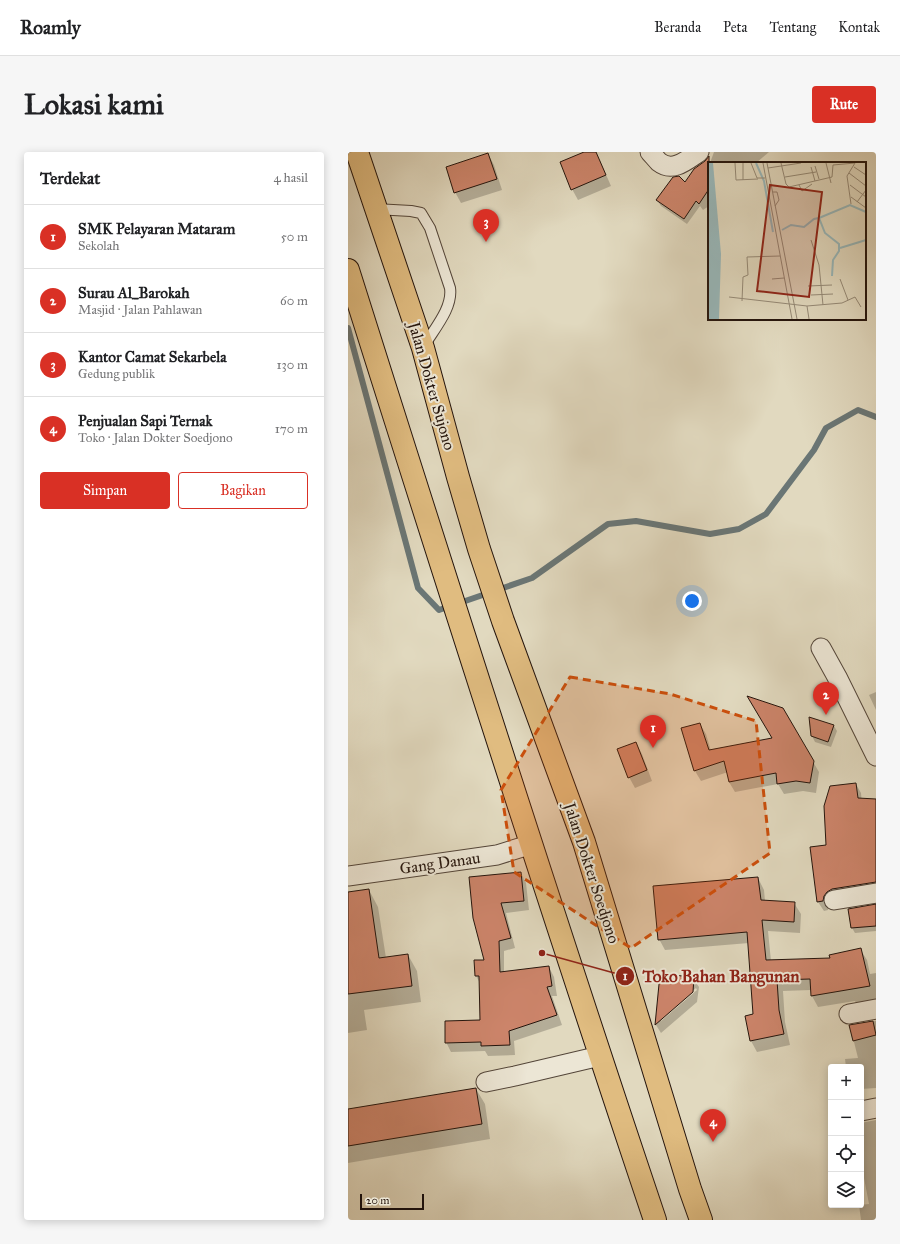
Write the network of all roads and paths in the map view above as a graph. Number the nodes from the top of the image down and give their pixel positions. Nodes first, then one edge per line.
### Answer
1 (357, 152) edge
2 (650, 152) edge
3 (699, 152) edge
4 (375, 209) junction
5 (348, 270) edge
6 (423, 348) junction
7 (503, 621) joint
8 (821, 648) dead end
9 (876, 756) edge
10 (532, 844) junction
11 (348, 876) edge
12 (876, 892) edge
13 (834, 900) dead end
14 (876, 1009) edge
15 (849, 1014) dead end
16 (600, 1056) junction
17 (486, 1082) dead end
18 (876, 1108) edge
19 (864, 1110) edge
20 (655, 1220) edge
21 (701, 1220) edge

1 - 4 highway, Jalan Dokter Sujono
2 - 3 street
4 - 6 highway, Jalan Dokter Sujono
4 - 6 lane
5 - 10 highway
6 - 7 highway, Jalan Dokter Sujono
7 - 21 highway, Jalan Dokter Soedjono
8 - 9 street
10 - 11 street, Gang Danau
10 - 16 highway
12 - 13 street
14 - 15 street
16 - 17 street
16 - 20 highway
18 - 19 street

